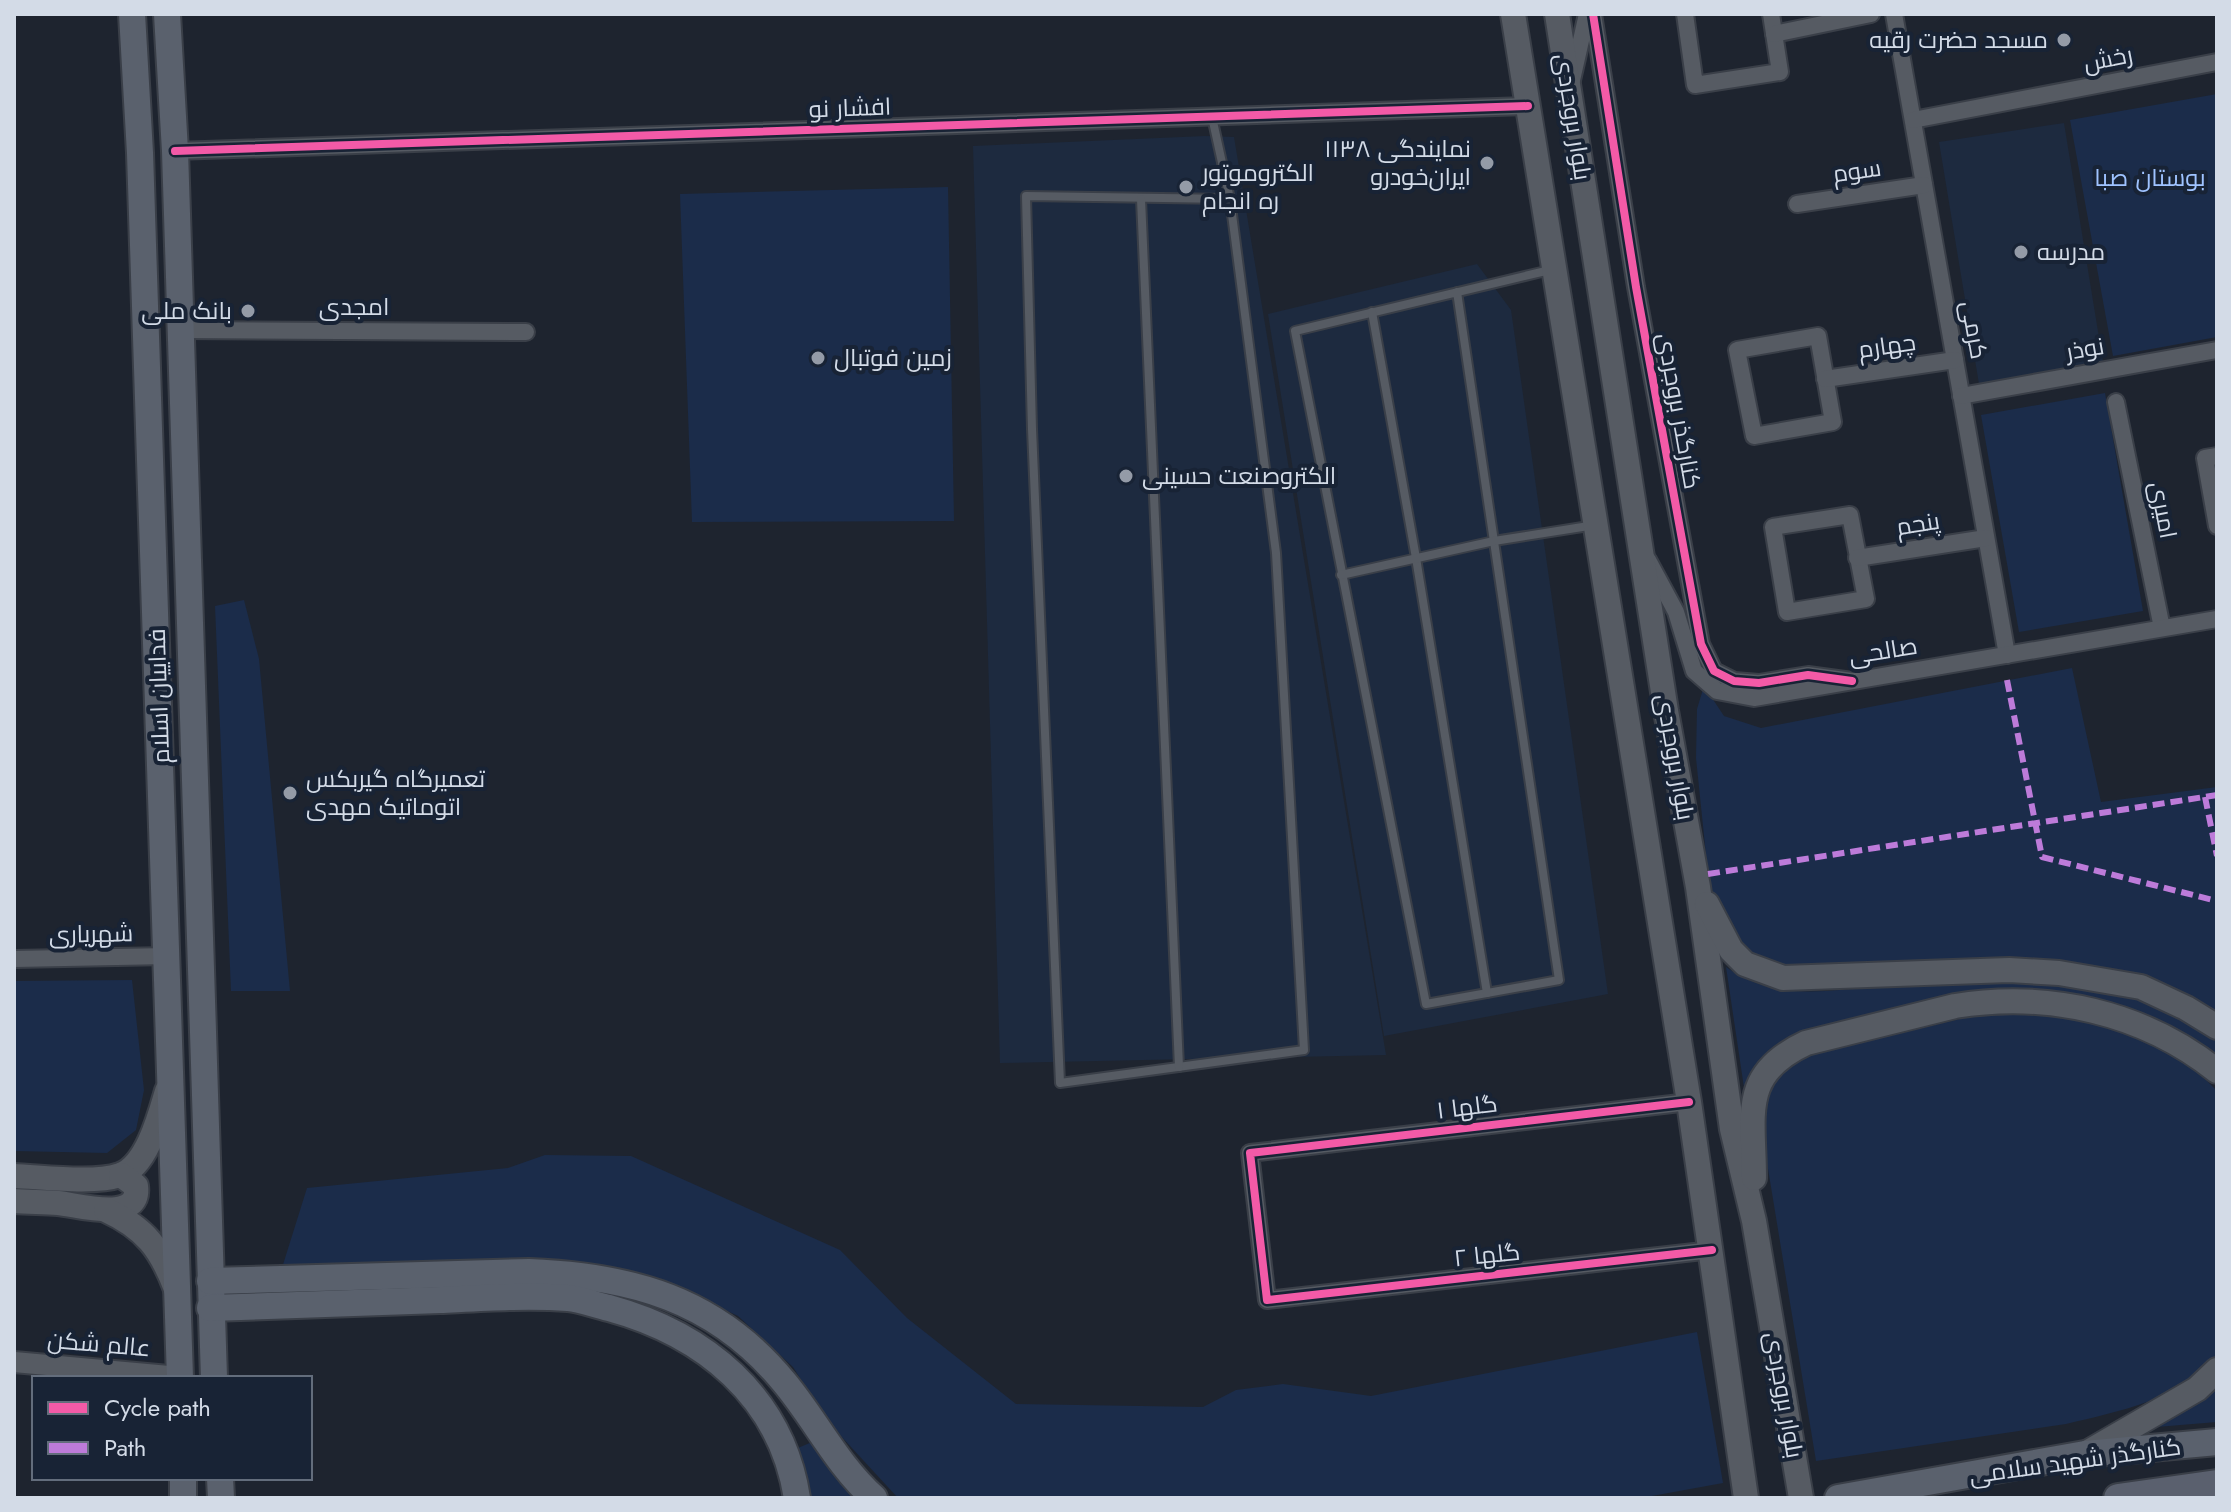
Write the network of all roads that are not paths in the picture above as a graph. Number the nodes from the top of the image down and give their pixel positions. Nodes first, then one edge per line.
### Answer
1 (132, 14) edge
2 (167, 14) edge
3 (1513, 14) edge
4 (1557, 14) edge
5 (1587, 14) edge
6 (1593, 14) edge
7 (1685, 14) edge
8 (1771, 14) edge
9 (1871, 14) edge
10 (1894, 14) edge
11 (1774, 34) junction
12 (2217, 62) edge
13 (1569, 93) junction
14 (1528, 106) junction
15 (1212, 116) junction
16 (1913, 120) junction
17 (175, 151) junction
18 (1924, 185) junction
19 (1141, 199) junction
20 (1230, 199) junction
21 (1797, 204) dead end
22 (1554, 269) junction
23 (1457, 292) junction
24 (1372, 312) junction
25 (181, 330) junction
26 (526, 332) dead end
27 (2217, 350) edge
28 (1955, 360) junction
29 (1825, 379) junction
30 (1961, 396) junction
31 (2116, 402) dead end
32 (2217, 456) edge
33 (1596, 525) junction
34 (2217, 526) edge
35 (1986, 538) junction
36 (1494, 541) junction
37 (1643, 551) junction
38 (1416, 558) junction
39 (1857, 558) junction
40 (1341, 575) junction
41 (2217, 619) edge
42 (2162, 628) junction
43 (2007, 655) junction
44 (1852, 681) junction
45 (1698, 887) junction
46 (168, 956) junction
47 (14, 959) edge
48 (1487, 993) junction
49 (2217, 1027) edge
50 (1179, 1067) junction
51 (2217, 1071) edge
52 (171, 1073) junction
53 (1689, 1102) junction
54 (121, 1175) junction
55 (14, 1176) edge
56 (14, 1201) edge
57 (106, 1210) junction
58 (1754, 1221) junction
59 (1712, 1250) junction
60 (210, 1281) junction
61 (178, 1294) junction
62 (1267, 1300) joint
63 (210, 1308) junction
64 (14, 1362) edge
65 (2217, 1370) edge
66 (169, 1376) edge
67 (180, 1376) edge
68 (214, 1376) edge
69 (2217, 1442) edge
70 (2085, 1454) junction
71 (2217, 1484) edge
72 (797, 1498) edge
73 (874, 1498) edge
74 (1746, 1498) edge
75 (1801, 1498) edge
76 (1838, 1498) edge
77 (2118, 1498) edge

1 - 46 main road, فداییان اسلام
2 - 17 main road, فداییان اسلام
3 - 14 main road, بلوار بروجردی
4 - 13 main road, بلوار بروجردی
5 - 13 street
6 - 44 street, کنارگذر بروجردی
7 - 11 street
8 - 11 street
9 - 11 street
10 - 16 street, کرمی
12 - 16 street, رخش
13 - 37 main road, بلوار بروجردی
14 - 15 street, افشار نو
14 - 22 main road, بلوار بروجردی
15 - 17 street, افشار نو
15 - 20 lane
16 - 18 street, کرمی
17 - 25 main road, فداییان اسلام
18 - 21 street, سوم
18 - 28 street, کرمی
19 - 20 lane
19 - 50 lane
19 - 50 lane
20 - 50 lane
22 - 23 lane
22 - 33 main road, بلوار بروجردی
23 - 24 lane
23 - 36 lane
24 - 38 lane
24 - 40 lane
25 - 26 street, امجدی
25 - 60 main road, فداییان اسلام
27 - 30 street, نوذر
28 - 29 street, چهارم
28 - 30 street, کرمی
29 - 29 street
30 - 35 street, کرمی
31 - 42 street, امیری
32 - 34 street
33 - 36 lane
33 - 53 main road, بلوار بروجردی
35 - 39 street, پنجم
35 - 43 street, کرمی
36 - 38 lane
36 - 48 lane
37 - 44 street, صالحی
37 - 45 main road, بلوار بروجردی
38 - 40 lane
38 - 48 lane
39 - 39 street
40 - 48 lane
41 - 42 street, صالحی
42 - 43 street, صالحی
43 - 44 street, صالحی
45 - 49 main road
45 - 58 main road, بلوار بروجردی
46 - 47 street, شهریاری
46 - 52 main road, فداییان اسلام
51 - 58 main road
52 - 54 main road
52 - 61 main road, فداییان اسلام
53 - 59 main road, بلوار بروجردی
53 - 62 street, گلها ۱
54 - 55 main road
54 - 57 main road
56 - 57 main road
57 - 61 main road
58 - 75 main road, بلوار بروجردی
59 - 62 street, گلها ۲
59 - 74 main road, بلوار بروجردی
60 - 63 main road, فداییان اسلام
60 - 73 main road
61 - 67 main road, فداییان اسلام
63 - 68 main road, فداییان اسلام
63 - 72 main road
64 - 66 street, عالم شکن
65 - 70 main road
69 - 70 main road, کنارگذر شهید سلامی
70 - 76 main road, کنارگذر شهید سلامی
71 - 77 highway

